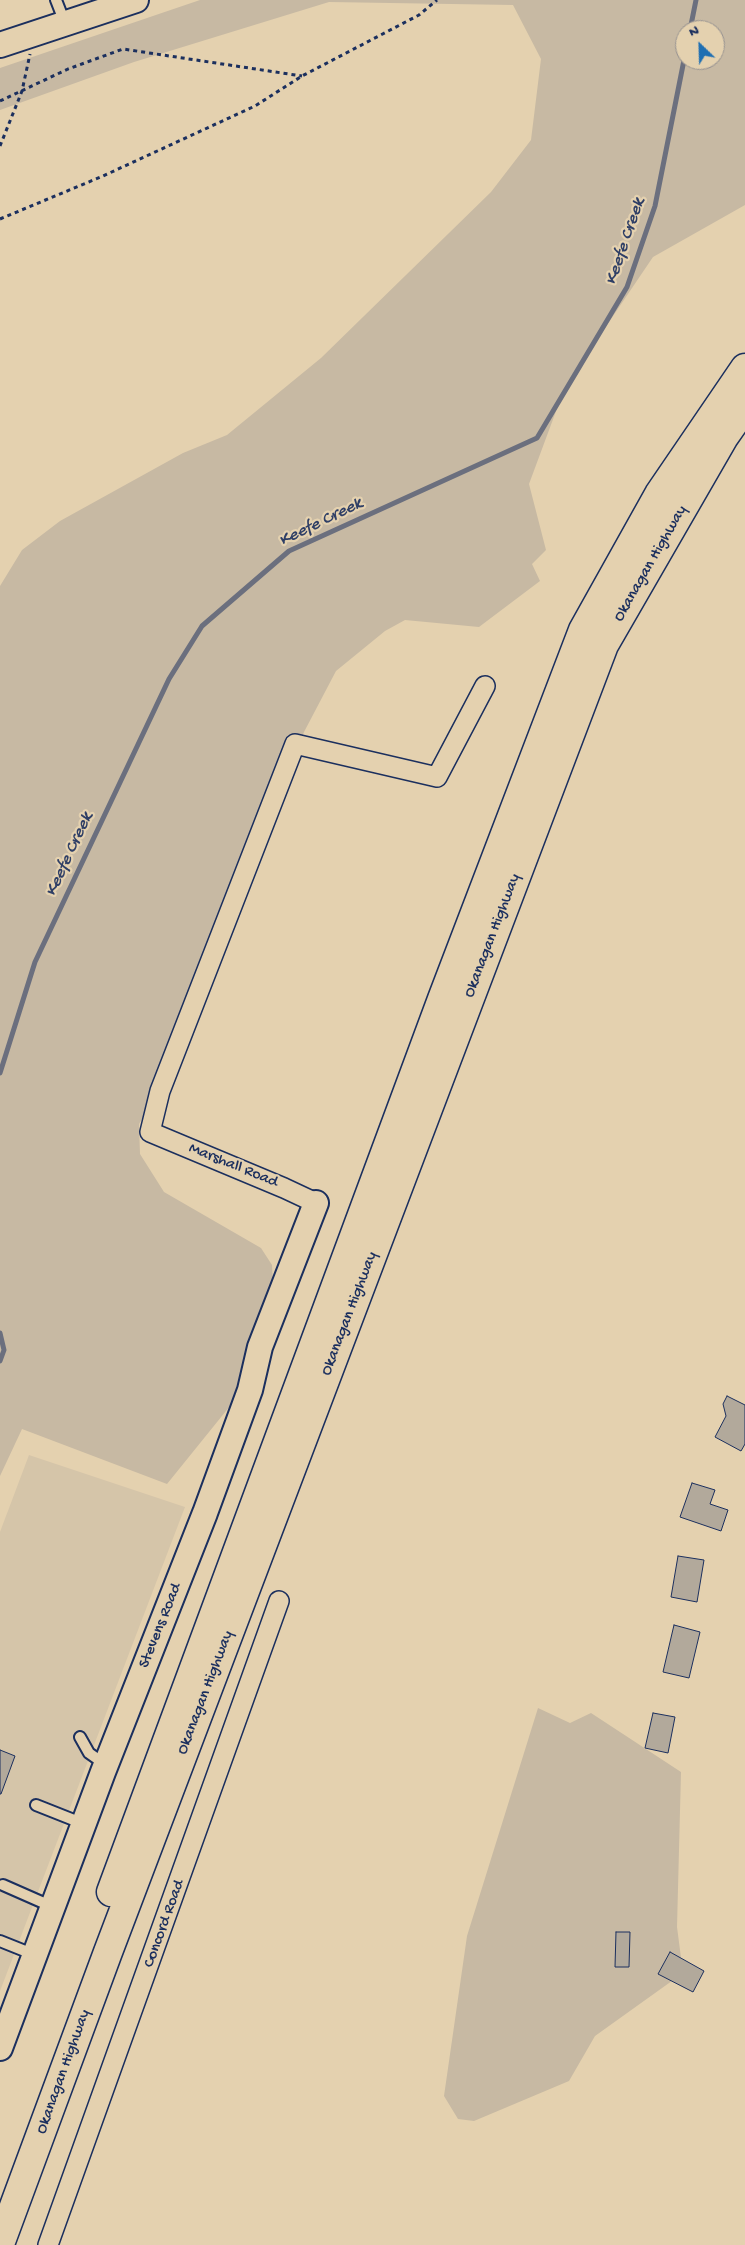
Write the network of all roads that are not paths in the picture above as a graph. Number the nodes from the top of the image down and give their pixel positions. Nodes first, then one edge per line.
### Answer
1 (56, 0) edge
2 (136, 0) edge
3 (65, 23) junction
4 (0, 45) edge
5 (745, 368) edge
6 (745, 407) edge
7 (485, 686) dead end
8 (316, 1203) joint
9 (279, 1602) dead end
10 (80, 1737) dead end
11 (106, 1765) junction
12 (36, 1805) dead end
13 (84, 1824) junction
14 (3, 1885) dead end
15 (53, 1907) junction
16 (0, 1941) edge
17 (35, 1955) junction
18 (0, 2048) edge
19 (0, 2191) edge
20 (0, 2244) edge
21 (48, 2245) edge

1 - 3 lane
2 - 3 street
3 - 4 street
5 - 19 highway, Okanagan Highway
6 - 20 highway, Okanagan Highway
7 - 8 street, Marshall Road
8 - 11 street, Stevens Road
9 - 21 street, Concord Road
10 - 11 lane
11 - 13 street, Stevens Road
12 - 13 lane
13 - 15 street, Stevens Road
14 - 15 lane
15 - 17 street, Stevens Road
16 - 17 lane
17 - 18 street, Stevens Road

